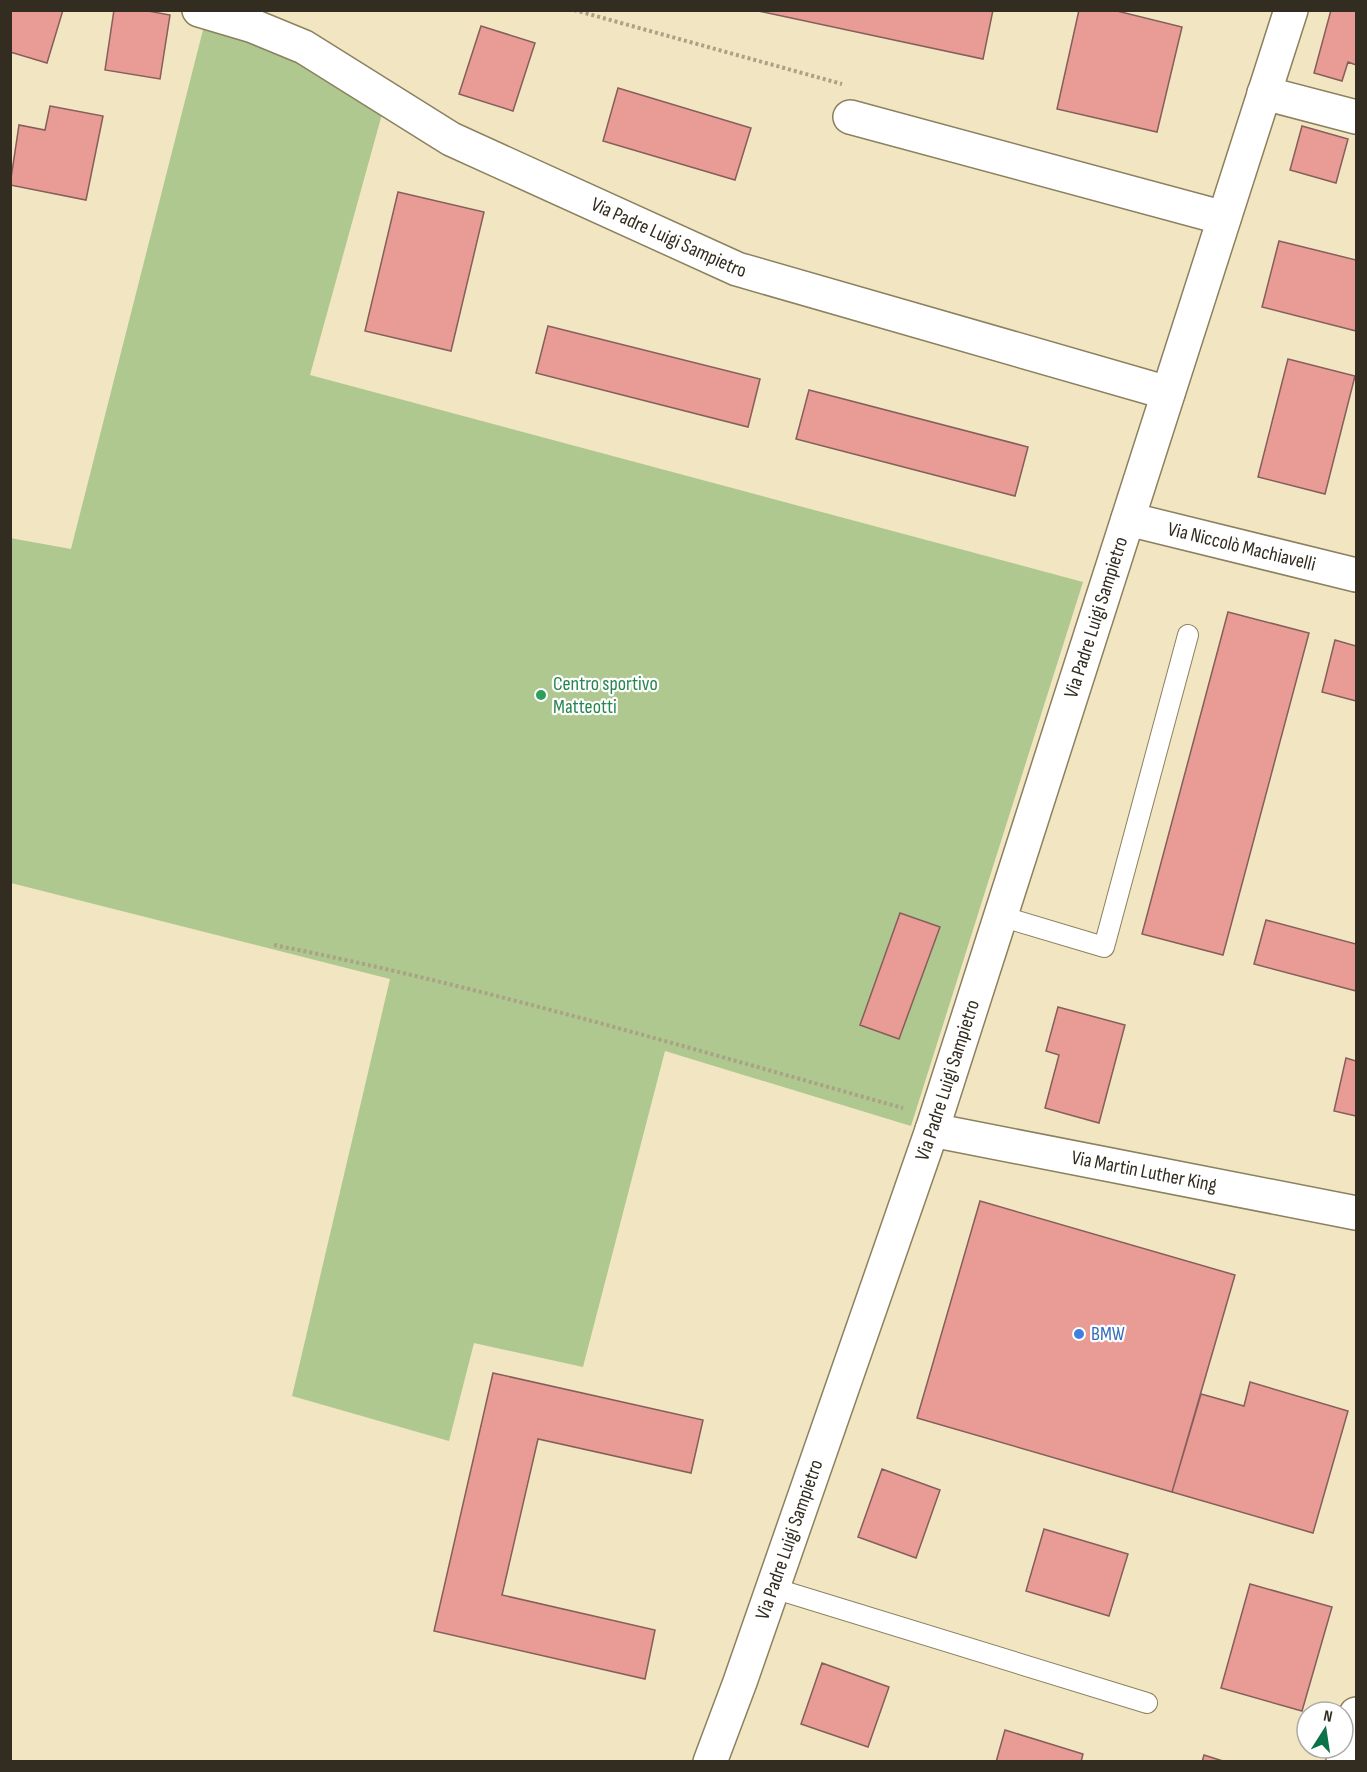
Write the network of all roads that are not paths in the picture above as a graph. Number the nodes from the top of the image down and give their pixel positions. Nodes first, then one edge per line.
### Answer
1 (199, 10) edge
2 (1291, 10) edge
3 (1264, 93) junction
4 (850, 117) dead end
5 (1356, 117) edge
6 (1224, 218) junction
7 (1168, 393) junction
8 (1128, 519) junction
9 (1356, 575) edge
10 (1188, 635) dead end
11 (1000, 916) junction
12 (932, 1130) junction
13 (1356, 1213) edge
14 (773, 1588) junction
15 (1147, 1703) dead end
16 (1356, 1714) edge
17 (710, 1761) edge
18 (1343, 1761) edge

1 - 7 street, Via Padre Luigi Sampietro
2 - 3 street, Via Padre Luigi Sampietro
3 - 5 street
3 - 6 street, Via Padre Luigi Sampietro
4 - 6 street
6 - 7 street, Via Padre Luigi Sampietro
7 - 8 street, Via Padre Luigi Sampietro
8 - 9 street, Via Niccolò Machiavelli
8 - 11 street, Via Padre Luigi Sampietro
10 - 11 lane
11 - 12 street, Via Padre Luigi Sampietro
12 - 13 street, Via Martin Luther King
12 - 14 street, Via Padre Luigi Sampietro
14 - 15 lane
14 - 17 street, Via Padre Luigi Sampietro
16 - 18 street

